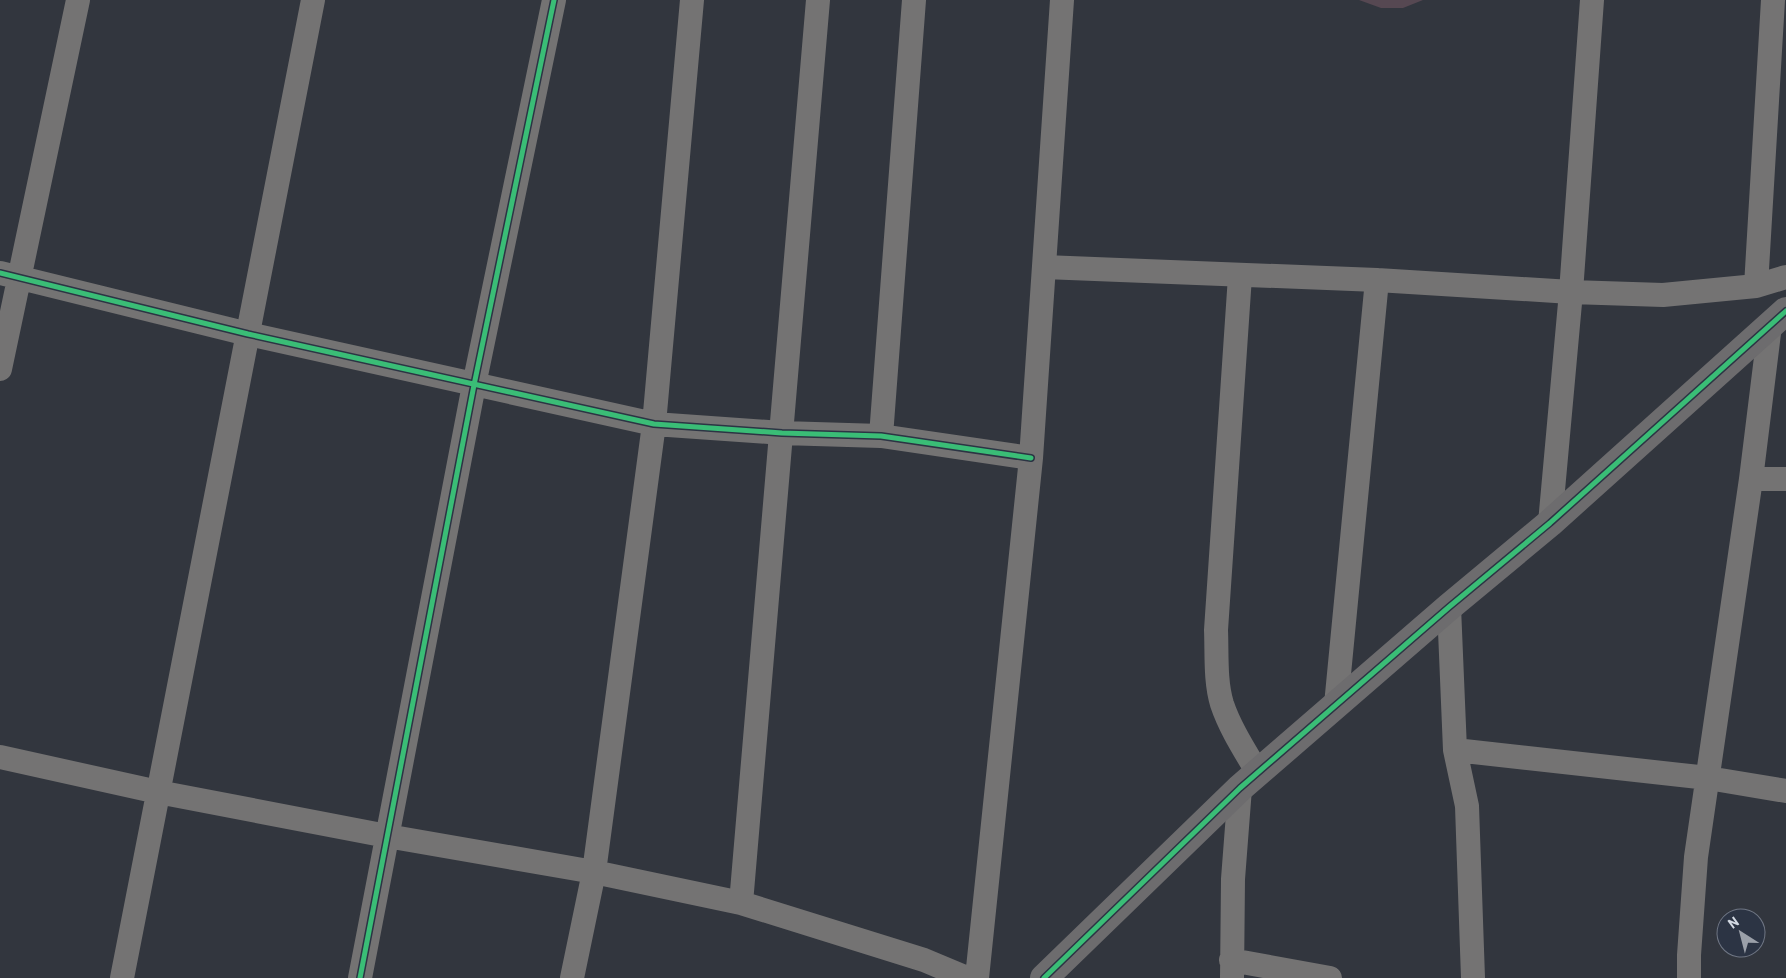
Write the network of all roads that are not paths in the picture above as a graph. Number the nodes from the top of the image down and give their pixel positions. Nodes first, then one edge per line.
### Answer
1 (78, 0) edge
2 (313, 0) edge
3 (554, 0) edge
4 (692, 0) edge
5 (818, 0) edge
6 (914, 0) edge
7 (1062, 0) edge
8 (1592, 0) edge
9 (1773, 0) edge
10 (1044, 267) junction
11 (9, 274) edge
12 (1240, 276) junction
13 (1786, 277) edge
14 (1377, 280) junction
15 (1756, 286) junction
16 (1571, 292) junction
17 (1778, 318) edge
18 (248, 334) junction
19 (0, 369) edge
20 (474, 385) junction
21 (654, 424) junction
22 (782, 433) junction
23 (881, 436) junction
24 (1031, 458) junction
25 (1751, 478) junction
26 (1786, 479) edge
27 (1550, 524) junction
28 (1449, 606) junction
29 (1336, 705) junction
30 (1455, 750) junction
31 (0, 757) edge
32 (1708, 778) junction
33 (1249, 780) junction
34 (1786, 790) edge
35 (158, 792) junction
36 (387, 836) junction
37 (594, 872) junction
38 (741, 904) junction
39 (1231, 969) edge
40 (122, 978) edge
41 (360, 978) edge
42 (572, 978) edge
43 (967, 978) edge
44 (977, 978) edge
45 (1044, 978) edge
46 (1330, 978) edge
47 (1473, 978) edge
48 (1689, 978) edge

1 - 11 street
2 - 18 street
3 - 20 street
4 - 21 street
5 - 22 street
6 - 23 street
7 - 10 street
8 - 16 street
9 - 15 street
10 - 12 street
10 - 24 street
11 - 18 street
11 - 19 street
12 - 14 street
12 - 33 street
13 - 15 street
14 - 16 street
14 - 29 street
15 - 16 street
16 - 27 street
17 - 25 street
17 - 27 street
18 - 20 street
18 - 35 street
20 - 21 street
20 - 36 street
21 - 22 street
21 - 37 street
22 - 23 street
22 - 38 street
23 - 24 street
24 - 44 street
25 - 26 street
25 - 32 street
27 - 28 street
28 - 29 street
28 - 30 street
29 - 33 street
30 - 32 street
30 - 47 street
31 - 35 street
32 - 34 street
32 - 48 street
33 - 39 street
33 - 45 street
35 - 36 street
35 - 40 street
36 - 37 street
36 - 41 street
37 - 38 street
37 - 42 street
38 - 43 street
39 - 46 street

